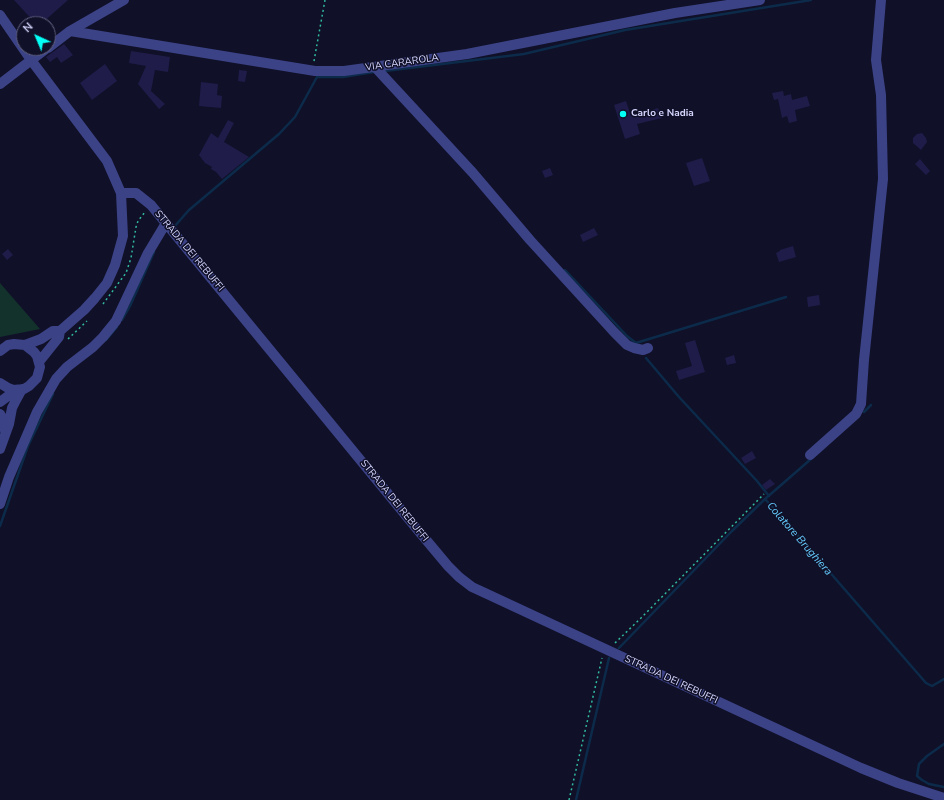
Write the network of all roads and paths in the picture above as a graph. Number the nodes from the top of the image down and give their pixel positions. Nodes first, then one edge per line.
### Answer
1 (124, 0) edge
2 (325, 0) edge
3 (760, 0) edge
4 (881, 0) edge
5 (0, 15) edge
6 (70, 32) junction
7 (56, 42) edge
8 (37, 56) edge
9 (31, 60) junction
10 (375, 67) junction
11 (315, 71) junction
12 (0, 84) edge
13 (121, 193) junction
14 (166, 223) junction
15 (60, 331) junction
16 (25, 345) junction
17 (648, 348) dead end
18 (1, 349) edge
19 (39, 362) junction
20 (0, 383) edge
21 (19, 390) junction
22 (0, 402) edge
23 (0, 414) edge
24 (4, 437) junction
25 (0, 449) edge
26 (810, 455) dead end
27 (764, 494) dead end
28 (0, 504) edge
29 (604, 649) junction
30 (944, 798) edge
31 (569, 800) edge

1 - 6 street
2 - 11 path
3 - 10 street, VIA CARAROLA
4 - 26 street
5 - 9 street
6 - 7 street
6 - 11 street, VIA CARAROLA
8 - 9 street
9 - 12 street
9 - 13 street
10 - 11 street, VIA CARAROLA
10 - 17 street
13 - 14 street, STRADA DEI REBUFFI
13 - 15 street
14 - 28 street
14 - 29 street, STRADA DEI REBUFFI
15 - 16 street
15 - 19 street
16 - 18 street
16 - 19 street
19 - 21 street
20 - 21 street
21 - 22 street
21 - 24 street
23 - 24 street
24 - 25 street
27 - 29 path
29 - 30 street, STRADA DEI REBUFFI
29 - 31 path

